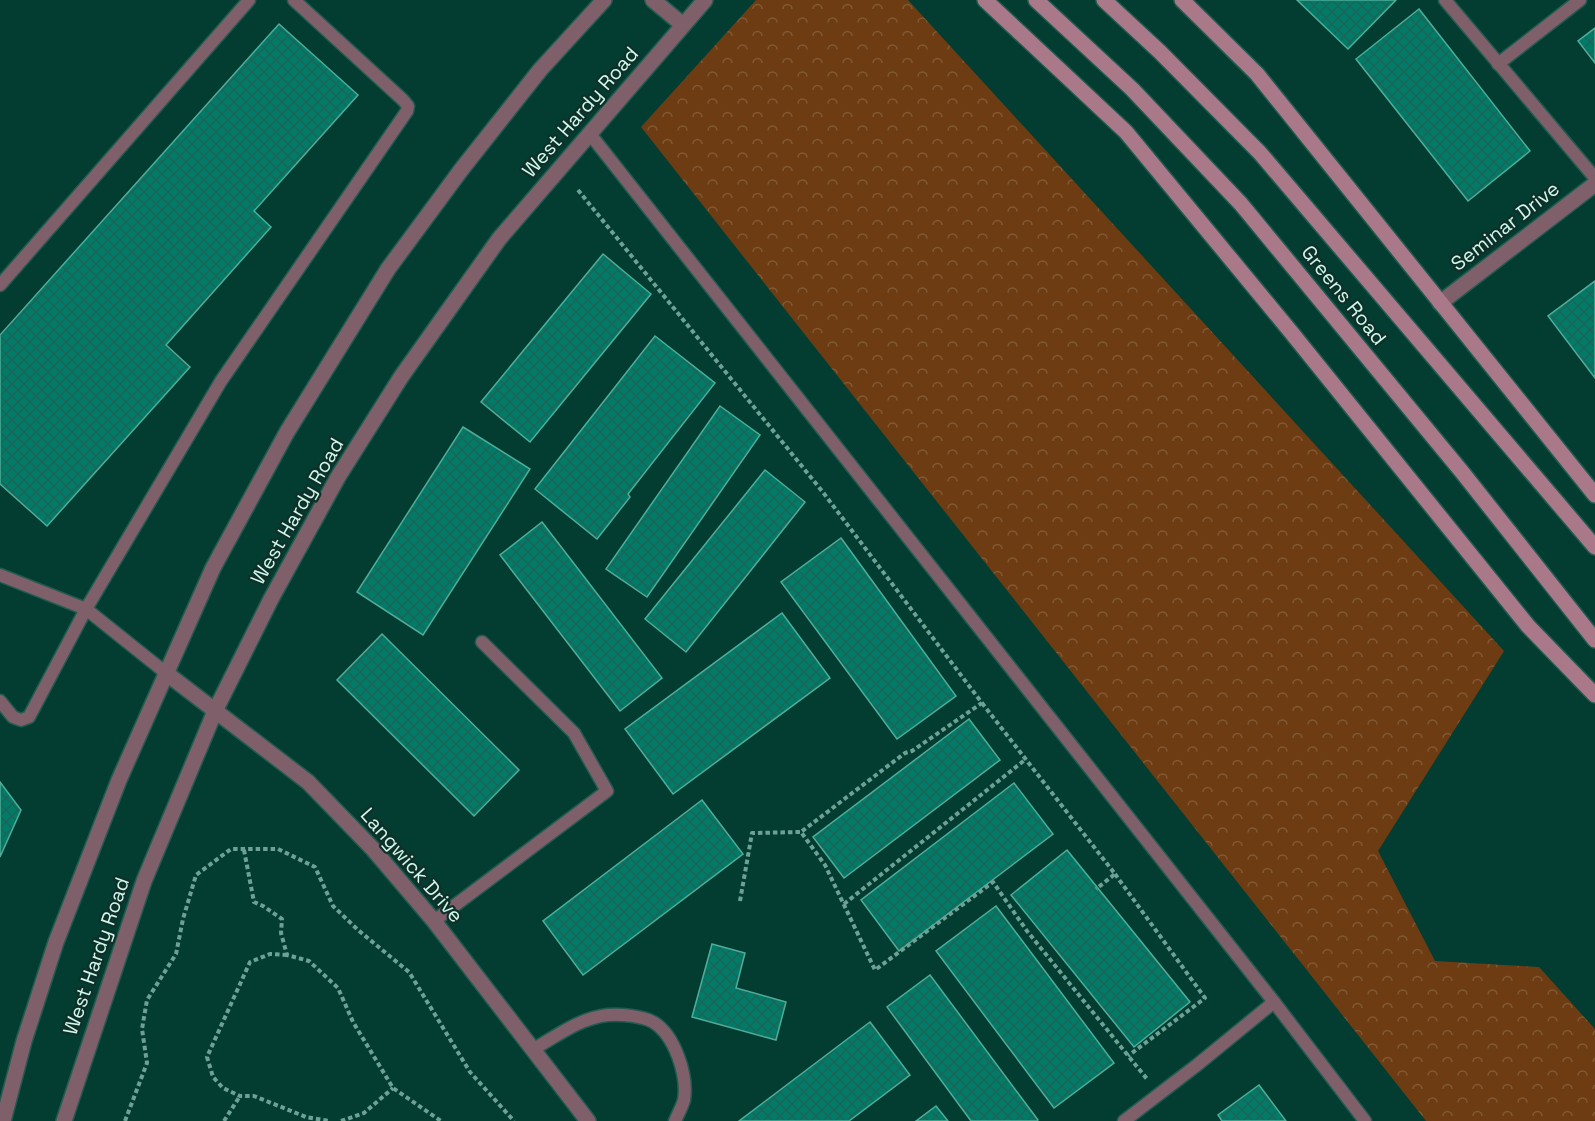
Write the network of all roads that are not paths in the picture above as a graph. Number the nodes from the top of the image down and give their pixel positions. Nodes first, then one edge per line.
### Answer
1 (249, 0) edge
2 (294, 0) edge
3 (604, 0) edge
4 (653, 0) edge
5 (705, 0) edge
6 (985, 0) edge
7 (1036, 0) edge
8 (1104, 0) edge
9 (1182, 0) edge
10 (1444, 0) edge
11 (1580, 0) edge
12 (683, 25) junction
13 (1498, 64) junction
14 (590, 134) junction
15 (1595, 178) edge
16 (1595, 184) edge
17 (0, 285) edge
18 (1440, 303) junction
19 (1595, 495) edge
20 (1595, 547) edge
21 (0, 575) edge
22 (86, 609) junction
23 (1595, 640) edge
24 (482, 642) dead end
25 (166, 673) junction
26 (1595, 695) edge
27 (0, 701) edge
28 (215, 711) junction
29 (434, 921) junction
30 (1274, 1002) junction
31 (534, 1049) junction
32 (3, 1121) edge
33 (64, 1121) edge
34 (588, 1121) edge
35 (675, 1121) edge
36 (1124, 1121) edge
37 (1365, 1121) edge

1 - 17 lane
2 - 22 lane
3 - 25 street, West Hardy Road
4 - 12 street
5 - 12 street, West Hardy Road
6 - 26 main road
7 - 23 main road, Greens Road
8 - 20 main road, Greens Road
9 - 18 main road
10 - 13 lane
11 - 13 lane
12 - 14 street, West Hardy Road
13 - 15 lane
14 - 28 street, West Hardy Road
14 - 30 lane
16 - 18 street, Seminar Drive
18 - 19 main road
21 - 22 lane
22 - 25 lane
22 - 27 lane
24 - 29 lane
25 - 28 street, Langwick Drive
25 - 32 street, West Hardy Road
28 - 29 street, Langwick Drive
28 - 33 street, West Hardy Road
29 - 31 street, Langwick Drive
30 - 36 lane
30 - 37 lane
31 - 34 street, Langwick Drive
31 - 35 lane

